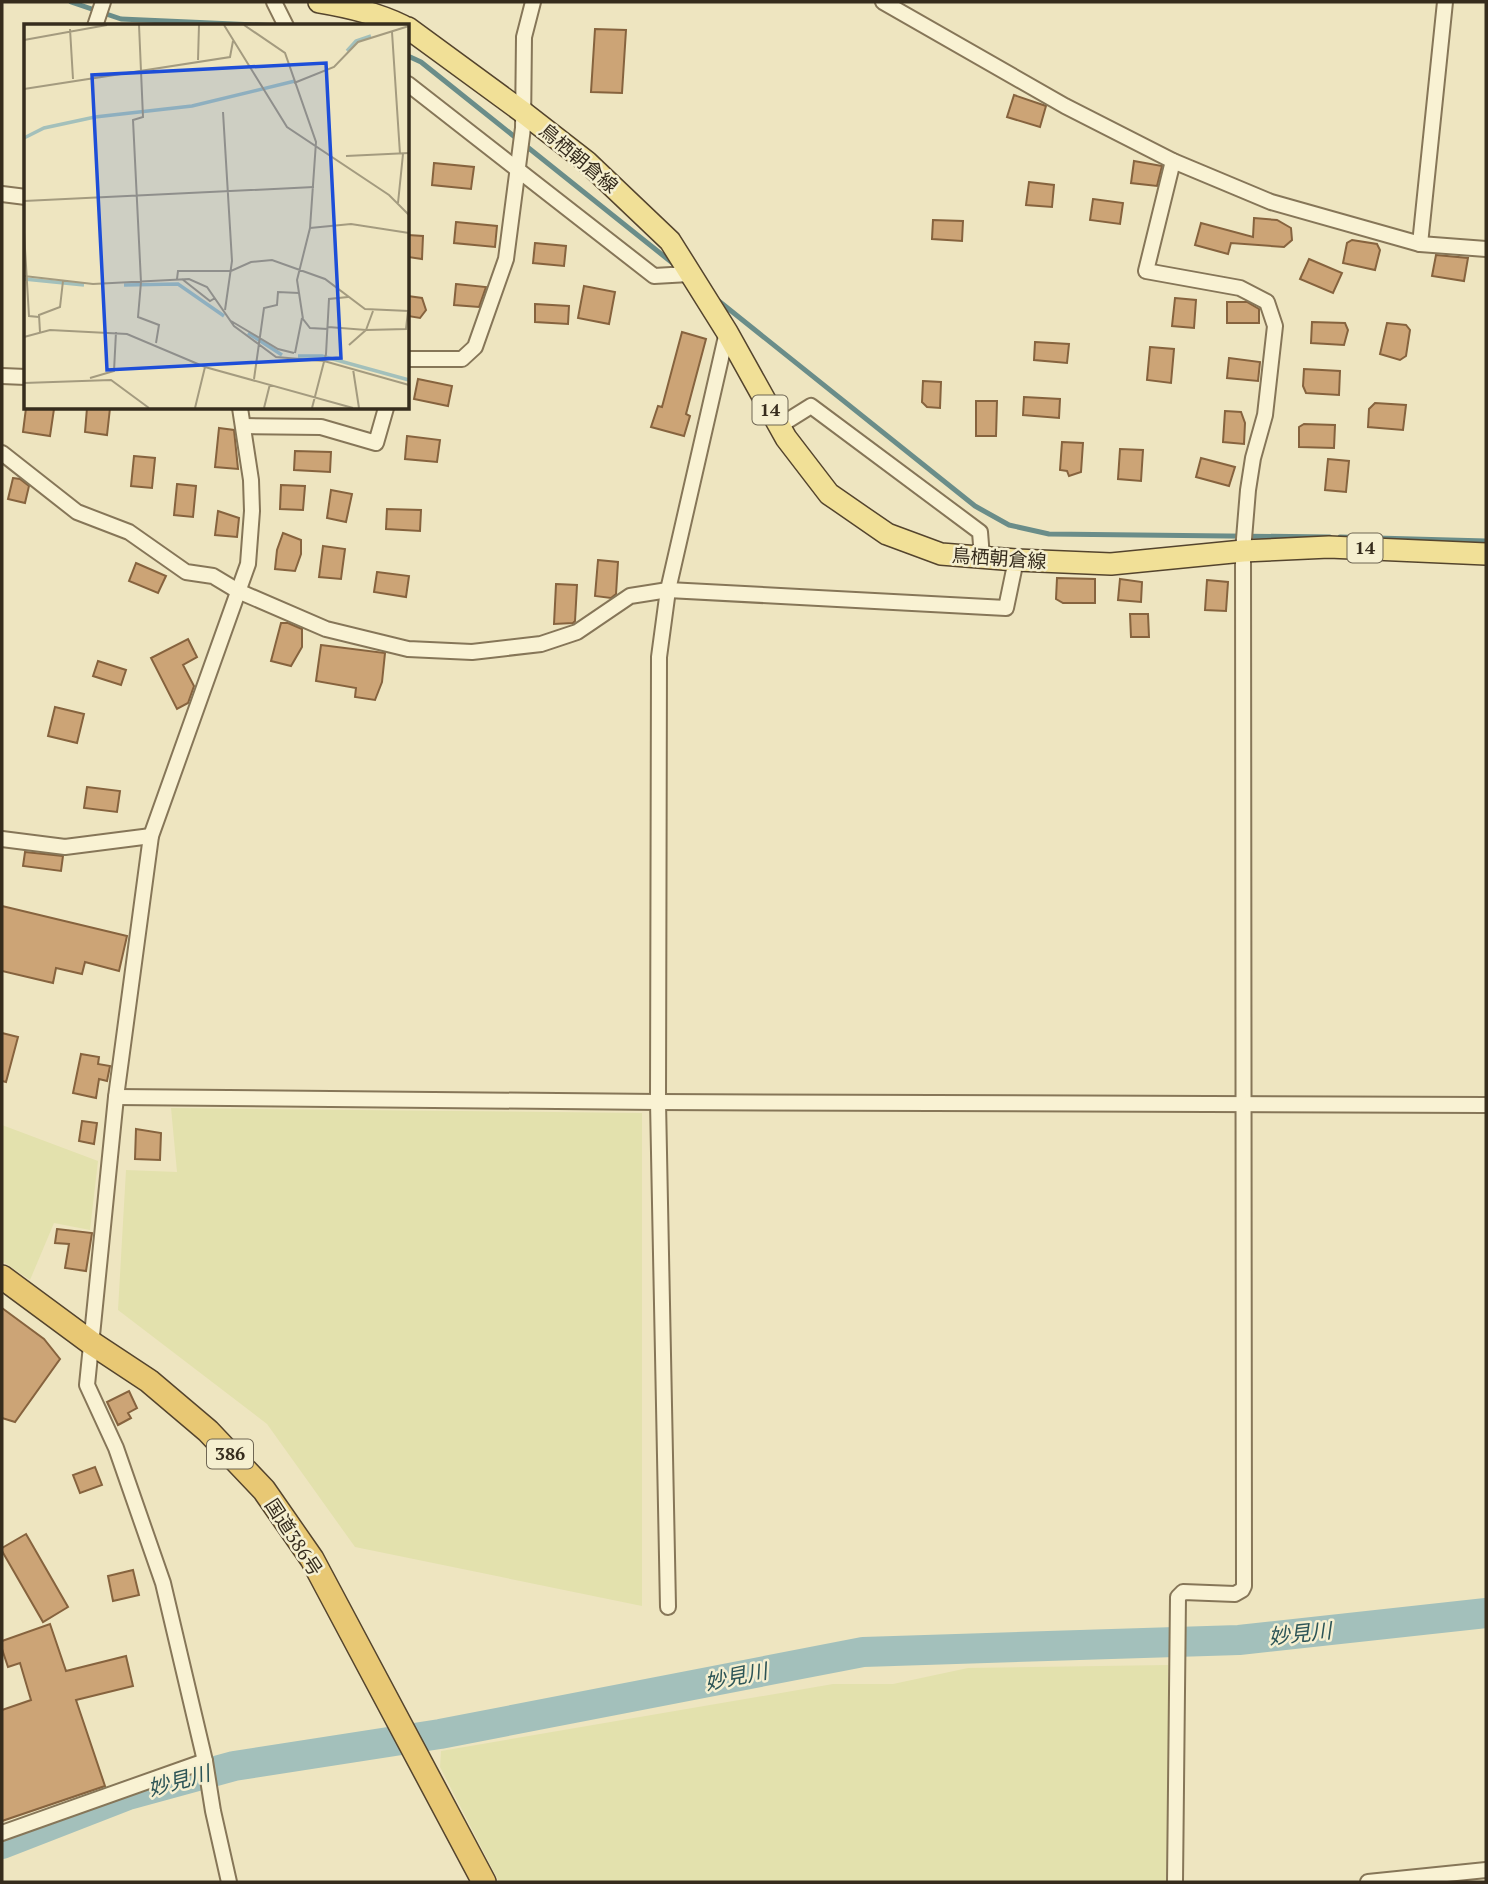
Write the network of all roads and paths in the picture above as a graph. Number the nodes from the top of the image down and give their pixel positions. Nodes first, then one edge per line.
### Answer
1 (103, 2) edge
2 (274, 2) edge
3 (319, 2) edge
4 (533, 2) edge
5 (883, 2) edge
6 (1445, 2) edge
7 (96, 24) edge
8 (285, 24) edge
9 (399, 24) edge
10 (410, 31) edge
11 (410, 86) edge
12 (524, 120) junction
13 (1173, 161) junction
14 (520, 164) junction
15 (2, 194) edge
16 (24, 197) edge
17 (1420, 244) junction
18 (1486, 249) edge
19 (689, 274) junction
20 (727, 332) junction
21 (410, 359) edge
22 (2, 376) edge
23 (24, 377) edge
24 (240, 410) edge
25 (385, 410) edge
26 (244, 426) junction
27 (779, 426) junction
28 (2, 453) edge
29 (1243, 551) junction
30 (1486, 554) edge
31 (982, 557) junction
32 (1016, 560) junction
33 (668, 590) junction
34 (238, 591) junction
35 (152, 836) junction
36 (2, 839) edge
37 (116, 1097) junction
38 (658, 1102) junction
39 (1242, 1104) junction
40 (1486, 1105) edge
41 (2, 1277) edge
42 (90, 1342) junction
43 (668, 1607) dead end
44 (205, 1761) junction
45 (2, 1833) edge
46 (1486, 1870) edge
47 (229, 1882) edge
48 (484, 1882) edge
49 (1175, 1882) edge
50 (1368, 1882) edge

1 - 7 street
2 - 8 street
3 - 9 main road, 鳥栖朝倉線 / 14
4 - 12 street
5 - 13 street
6 - 17 street
10 - 12 main road, 鳥栖朝倉線 / 14
11 - 14 street
12 - 14 street
12 - 19 main road, 鳥栖朝倉線 / 14
13 - 17 street
13 - 29 street
14 - 19 street
14 - 21 street
15 - 16 street
17 - 18 street
19 - 20 main road, 鳥栖朝倉線 / 14
20 - 27 main road, 鳥栖朝倉線 / 14
20 - 33 street
22 - 23 street
24 - 26 street
25 - 26 street
26 - 34 street
27 - 31 main road, 鳥栖朝倉線 / 14
27 - 31 street
28 - 34 street
29 - 30 main road, 鳥栖朝倉線 / 14
29 - 32 main road, 鳥栖朝倉線 / 14
29 - 39 street
31 - 32 main road, 鳥栖朝倉線 / 14
32 - 33 street
33 - 34 street
33 - 38 street
34 - 35 street
35 - 36 street
35 - 37 street
37 - 38 street
37 - 42 street
38 - 39 street
38 - 43 street
39 - 40 street
39 - 49 street
41 - 42 highway, 国道386号 / 386
42 - 44 street
42 - 48 highway, 国道386号 / 386
44 - 45 street
44 - 47 street
46 - 50 street

